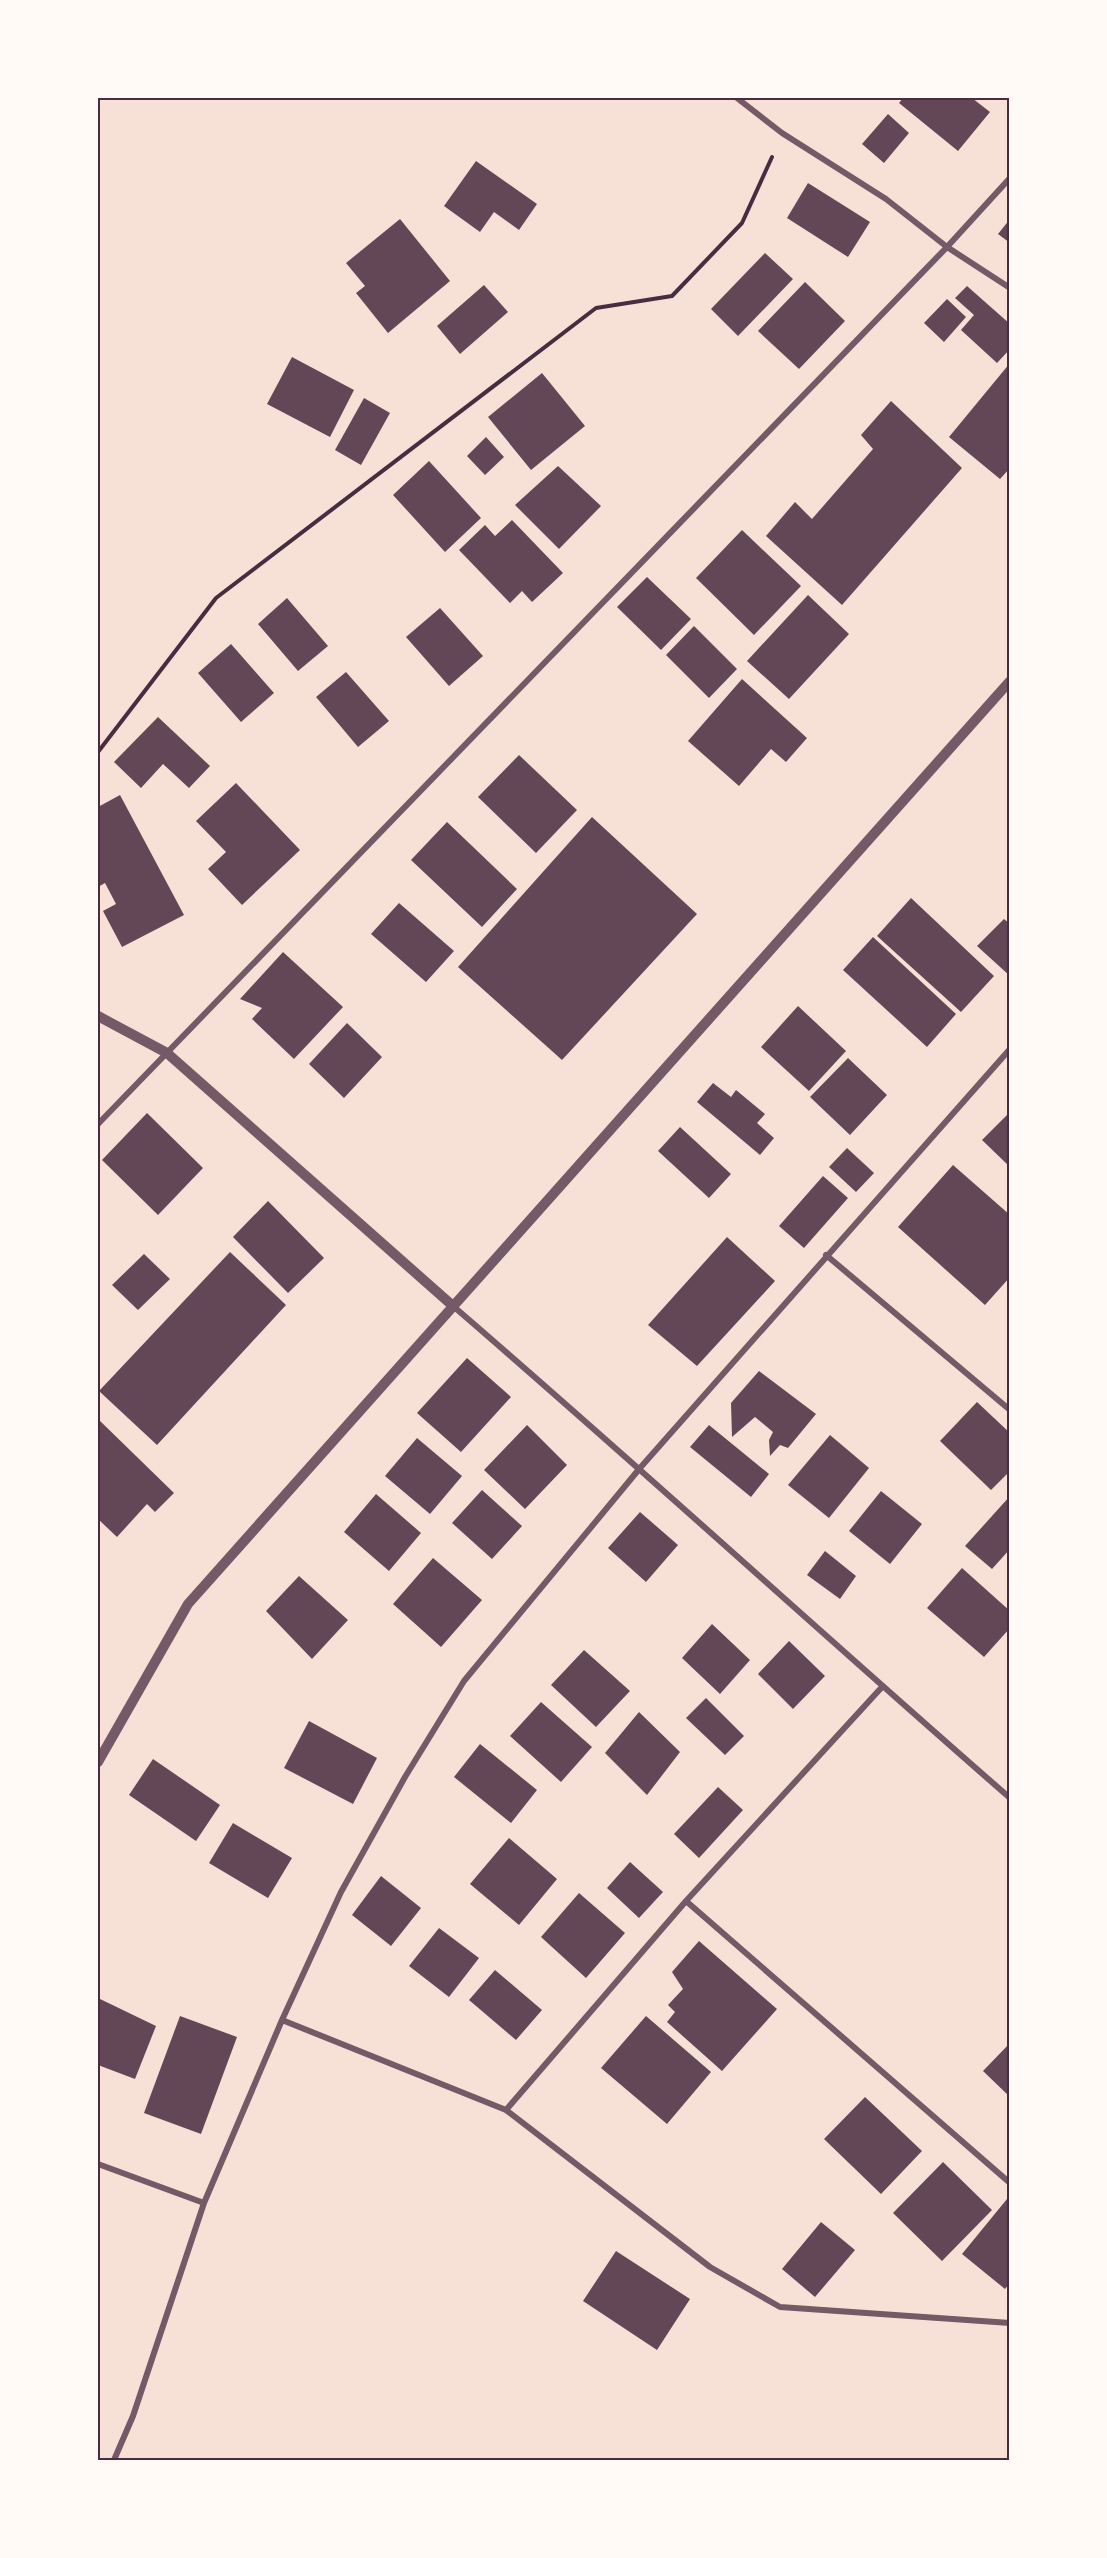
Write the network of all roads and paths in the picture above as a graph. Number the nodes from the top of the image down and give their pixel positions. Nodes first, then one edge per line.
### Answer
1 (737, 98) edge
2 (782, 133) junction
3 (1010, 178) edge
4 (947, 247) junction
5 (1010, 288) edge
6 (1010, 681) edge
7 (98, 752) edge
8 (98, 1016) edge
9 (1010, 1049) edge
10 (167, 1053) junction
11 (98, 1124) edge
12 (826, 1255) junction
13 (453, 1306) junction
14 (1010, 1410) edge
15 (640, 1468) junction
16 (882, 1687) junction
17 (98, 1762) edge
18 (1010, 1798) edge
19 (686, 1901) junction
20 (282, 2020) junction
21 (506, 2110) junction
22 (98, 2164) edge
23 (1010, 2183) edge
24 (204, 2203) junction
25 (1010, 2323) edge
26 (114, 2460) edge

1 - 2 street
2 - 4 street
2 - 7 path
3 - 4 street
4 - 5 street
4 - 10 street
6 - 13 street
8 - 10 street
9 - 12 street
10 - 11 street
10 - 13 street
12 - 14 street
12 - 15 street
13 - 15 street
13 - 17 street
15 - 16 street
15 - 20 street
16 - 18 street
16 - 19 street
19 - 21 street
19 - 23 street
20 - 21 street
20 - 24 street
21 - 25 street
22 - 24 street
24 - 26 street

